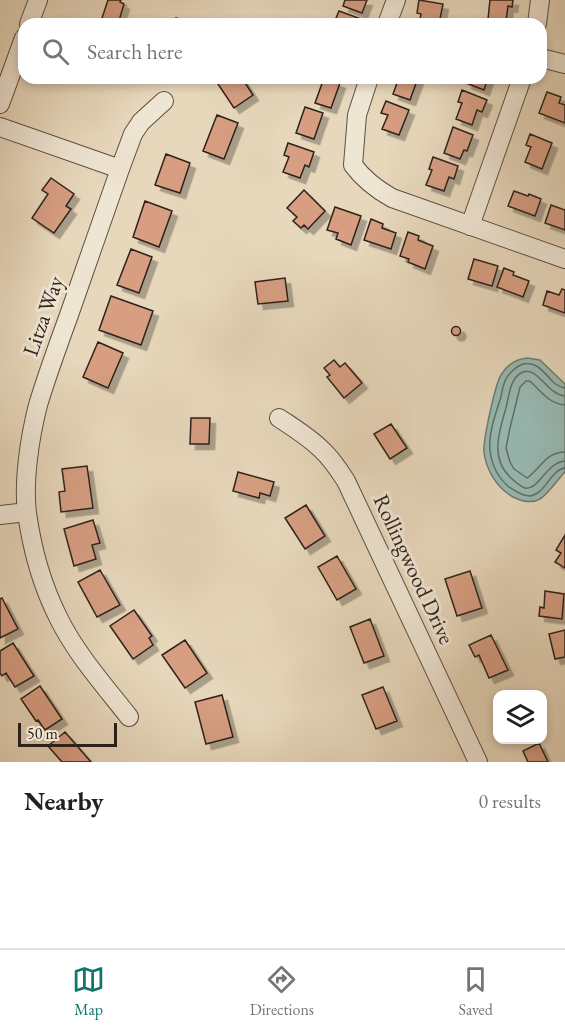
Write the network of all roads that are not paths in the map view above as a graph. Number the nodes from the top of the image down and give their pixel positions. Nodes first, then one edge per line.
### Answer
1 (38, 0) edge
2 (396, 0) edge
3 (540, 0) edge
4 (31, 18) edge
5 (389, 18) edge
6 (538, 18) edge
7 (18, 54) edge
8 (547, 60) edge
9 (565, 64) edge
10 (367, 84) edge
11 (520, 84) edge
12 (164, 101) dead end
13 (0, 104) edge
14 (0, 127) edge
15 (120, 169) junction
16 (470, 226) junction
17 (565, 259) edge
18 (279, 418) dead end
19 (27, 512) junction
20 (0, 515) edge
21 (129, 717) dead end
22 (478, 762) edge

1 - 4 street
2 - 5 street
3 - 6 street
7 - 13 street
8 - 9 street
10 - 16 street
11 - 16 street
12 - 15 street, Litza Way
14 - 15 street
15 - 19 street, Litza Way
16 - 17 street
18 - 22 street, Rollingwood Drive
19 - 20 street
19 - 21 street, Litza Way

